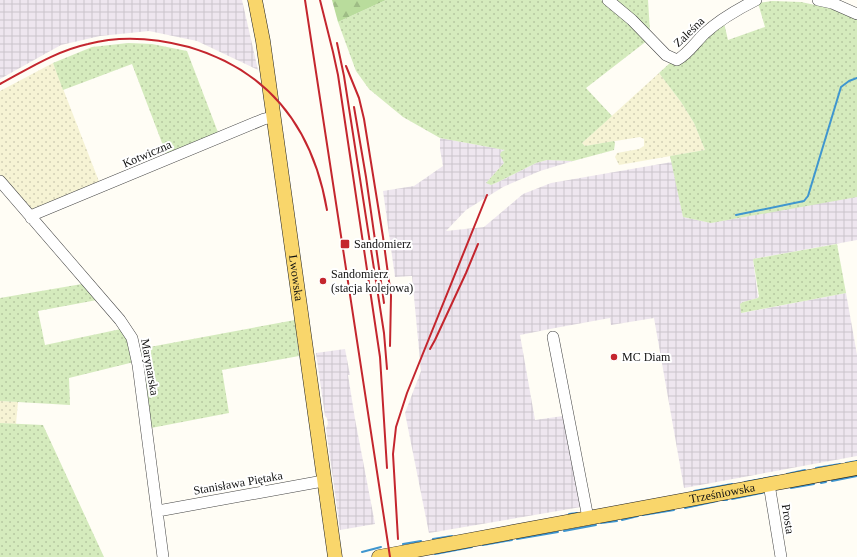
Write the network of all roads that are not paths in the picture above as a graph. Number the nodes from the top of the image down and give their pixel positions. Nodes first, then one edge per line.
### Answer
1 (255, 0) edge
2 (608, 0) edge
3 (756, 0) edge
4 (818, 0) edge
5 (857, 14) edge
6 (274, 117) junction
7 (0, 181) edge
8 (31, 218) junction
9 (553, 337) dead end
10 (857, 468) edge
11 (323, 482) junction
12 (769, 484) junction
13 (158, 511) junction
14 (588, 518) junction
15 (163, 557) edge
16 (335, 557) edge
17 (379, 557) edge
18 (781, 557) edge

1 - 6 main road, Lwowska
2 - 3 street, Zaleśna
4 - 5 street
6 - 8 street, Kotwiczna
6 - 11 main road, Lwowska
7 - 8 street, Marynarska
8 - 13 street, Marynarska
9 - 14 street
10 - 12 main road, Trześniowska
11 - 13 street, Stanisława Piętaka
11 - 16 main road, Lwowska
12 - 14 main road, Trześniowska
12 - 18 street, Prosta
13 - 15 street, Marynarska
14 - 17 main road, Trześniowska

